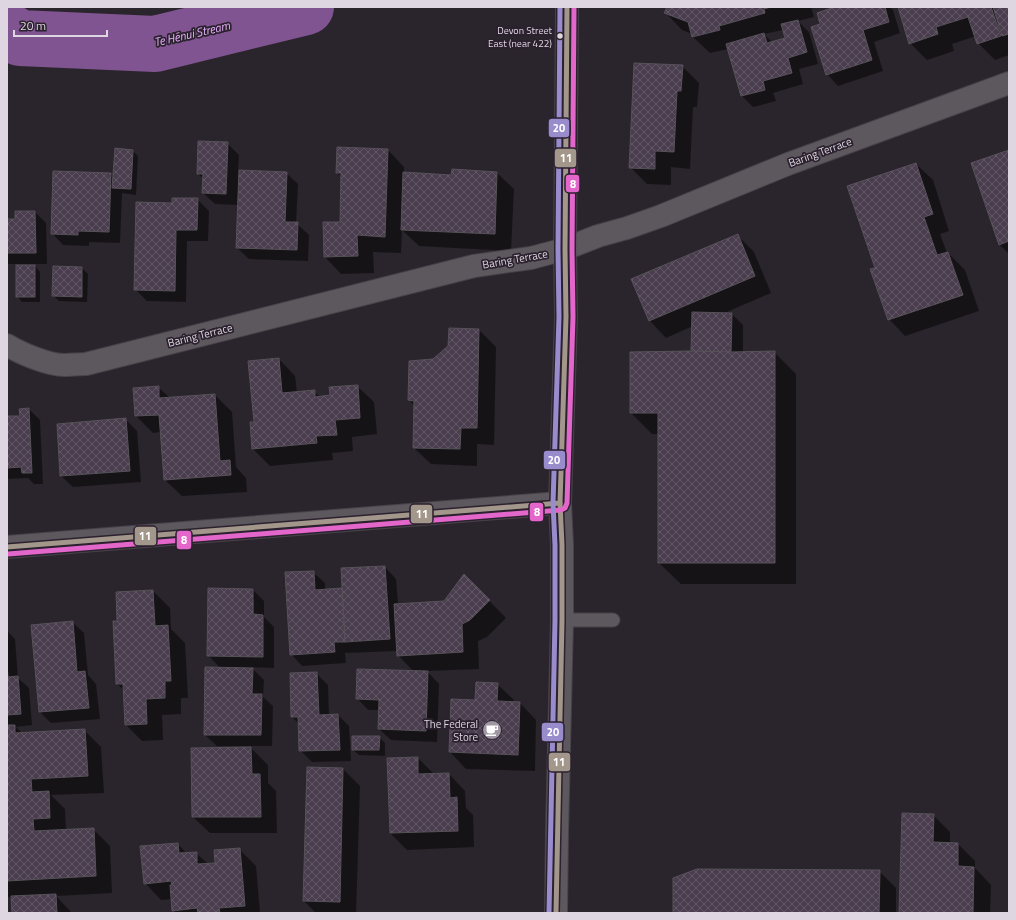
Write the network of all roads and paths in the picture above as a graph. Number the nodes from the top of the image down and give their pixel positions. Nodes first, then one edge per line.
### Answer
1 (567, 7) edge
2 (1009, 83) edge
3 (565, 249) junction
4 (7, 344) edge
5 (560, 503) junction
6 (7, 547) edge
7 (562, 620) junction
8 (613, 620) dead end
9 (556, 909) edge

1 - 3 street
2 - 3 street, Baring Terrace
3 - 4 street, Baring Terrace
3 - 5 street
5 - 6 street
5 - 7 street
7 - 8 lane
7 - 9 street

